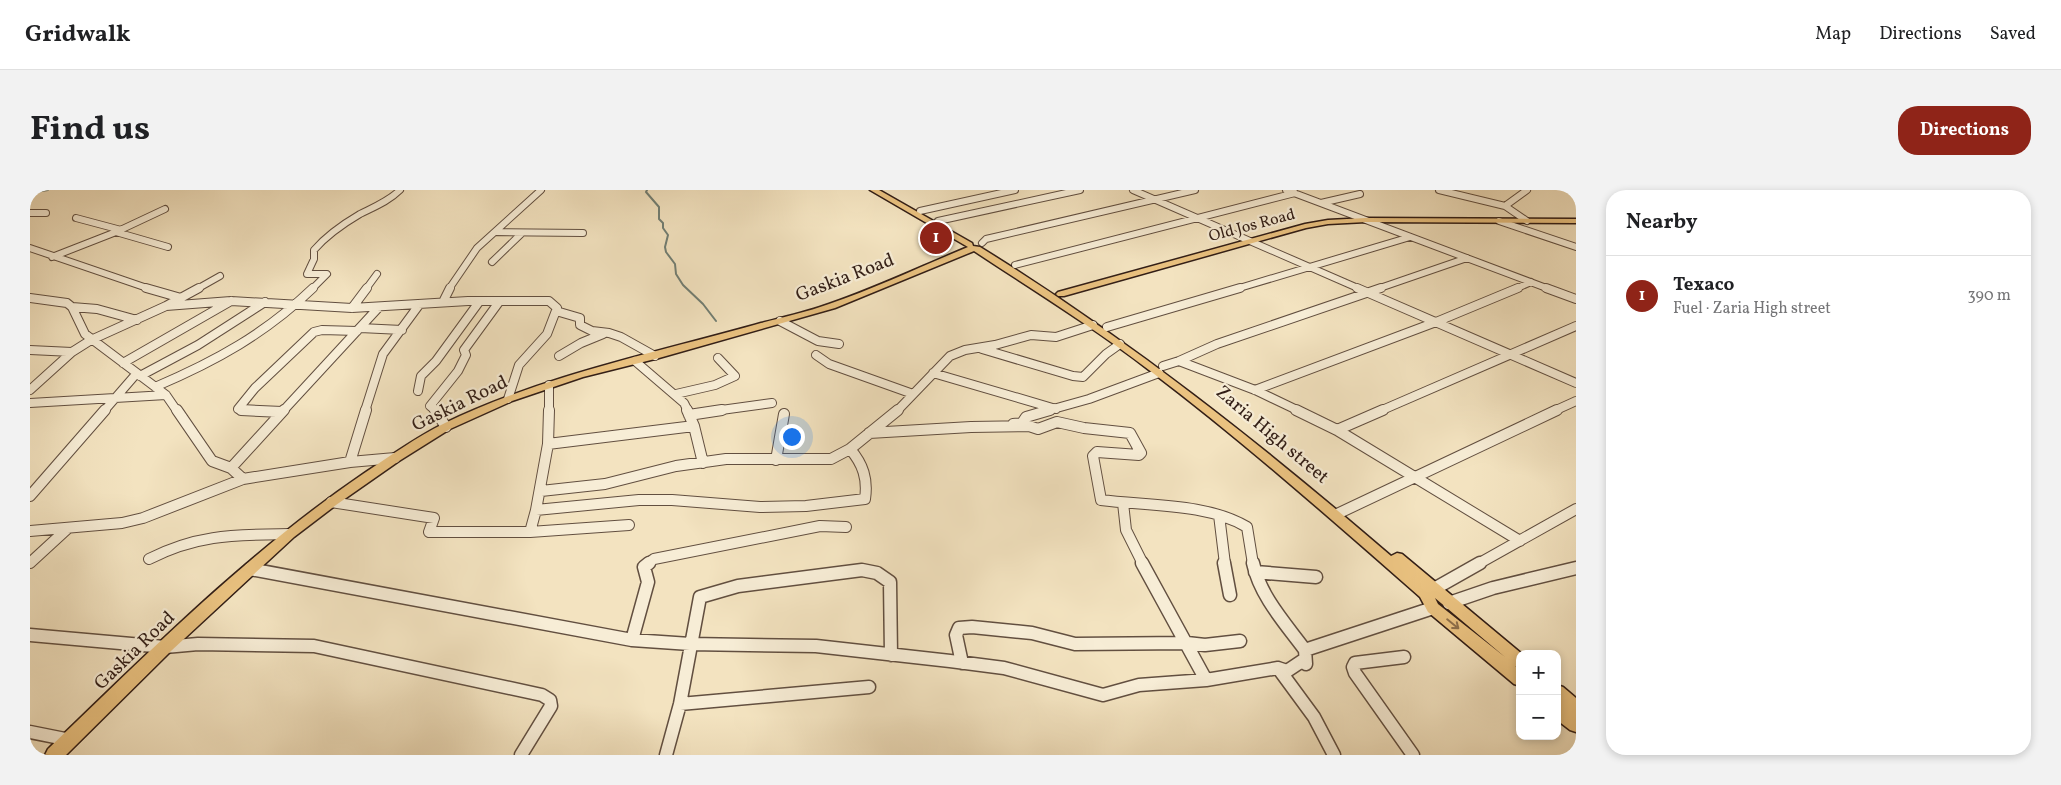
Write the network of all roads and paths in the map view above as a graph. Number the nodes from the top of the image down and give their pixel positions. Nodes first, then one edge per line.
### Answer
1 (400, 190) edge
2 (541, 190) edge
3 (874, 190) edge
4 (884, 190) edge
5 (1015, 190) edge
6 (1080, 190) edge
7 (1133, 190) edge
8 (1195, 190) edge
9 (1286, 190) edge
10 (1304, 190) edge
11 (1439, 190) edge
12 (1480, 190) edge
13 (1527, 190) edge
14 (1294, 193) junction
15 (1360, 194) dead end
16 (1470, 197) junction
17 (1156, 200) junction
18 (1321, 203) junction
19 (1505, 206) junction
20 (165, 209) dead end
21 (920, 211) junction
22 (46, 212) dead end
23 (30, 213) edge
24 (76, 218) dead end
25 (1199, 218) junction
26 (1366, 220) junction
27 (938, 221) junction
28 (1500, 221) junction
29 (1527, 221) junction
30 (1576, 221) edge
31 (119, 231) junction
32 (496, 232) junction
33 (522, 233) junction
34 (583, 233) dead end
35 (1410, 237) junction
36 (1252, 241) junction
37 (977, 246) junction
38 (1576, 246) edge
39 (168, 247) dead end
40 (30, 248) edge
41 (52, 256) junction
42 (1467, 258) junction
43 (492, 262) dead end
44 (1016, 265) junction
45 (1312, 267) junction
46 (377, 274) dead end
47 (220, 276) dead end
48 (1531, 282) junction
49 (1369, 292) junction
50 (1061, 294) junction
51 (30, 298) edge
52 (181, 298) junction
53 (1576, 299) edge
54 (231, 301) junction
55 (265, 302) junction
56 (443, 302) junction
57 (479, 302) junction
58 (499, 302) junction
59 (295, 305) junction
60 (419, 305) junction
61 (166, 306) junction
62 (72, 307) junction
63 (379, 307) junction
64 (352, 308) junction
65 (556, 311) junction
66 (137, 320) junction
67 (780, 321) junction
68 (1436, 322) junction
69 (1093, 325) junction
70 (1576, 326) edge
71 (1107, 327) junction
72 (359, 330) junction
73 (402, 330) junction
74 (604, 334) junction
75 (91, 340) junction
76 (839, 344) dead end
77 (1120, 344) junction
78 (979, 348) junction
79 (30, 350) edge
80 (72, 352) junction
81 (816, 355) dead end
82 (1511, 355) junction
83 (559, 356) dead end
84 (655, 356) junction
85 (718, 358) dead end
86 (635, 361) junction
87 (1179, 361) junction
88 (123, 363) junction
89 (1161, 369) junction
90 (933, 373) junction
91 (139, 375) junction
92 (1576, 383) edge
93 (549, 385) junction
94 (155, 387) junction
95 (30, 390) edge
96 (1255, 390) junction
97 (418, 391) dead end
98 (676, 394) junction
99 (913, 394) junction
100 (166, 395) junction
101 (115, 399) junction
102 (508, 399) junction
103 (1576, 401) edge
104 (30, 403) edge
105 (772, 403) dead end
106 (1057, 409) junction
107 (282, 412) junction
108 (784, 414) dead end
109 (689, 415) junction
110 (694, 426) junction
111 (446, 427) junction
112 (990, 427) junction
113 (1338, 430) junction
114 (869, 433) junction
115 (548, 444) junction
116 (850, 449) junction
117 (395, 458) junction
118 (776, 460) junction
119 (350, 462) junction
120 (703, 463) junction
121 (231, 468) junction
122 (1415, 478) junction
123 (243, 479) junction
124 (541, 491) junction
125 (30, 496) edge
126 (331, 502) junction
127 (1123, 503) junction
128 (1576, 509) edge
129 (536, 510) junction
130 (1338, 513) junction
131 (1219, 515) junction
132 (629, 524) dead end
133 (846, 527) dead end
134 (67, 528) junction
135 (30, 531) edge
136 (530, 532) junction
137 (289, 534) junction
138 (1520, 541) junction
139 (148, 558) dead end
140 (30, 563) edge
141 (1576, 568) edge
142 (250, 569) junction
143 (1255, 572) junction
144 (1316, 576) dead end
145 (1434, 589) junction
146 (1230, 595) dead end
147 (1449, 603) junction
148 (1433, 608) junction
149 (30, 635) edge
150 (632, 640) junction
151 (1240, 641) dead end
152 (1187, 643) junction
153 (690, 644) junction
154 (165, 647) junction
155 (1305, 650) junction
156 (891, 655) junction
157 (1404, 657) dead end
158 (1516, 658) edge
159 (962, 663) junction
160 (1278, 668) junction
161 (1516, 676) edge
162 (1206, 680) junction
163 (869, 687) dead end
164 (1561, 695) edge
165 (680, 704) junction
166 (1576, 708) edge
167 (1561, 713) edge
168 (1576, 725) edge
169 (30, 732) edge
170 (70, 740) junction
171 (54, 755) edge
172 (521, 755) edge
173 (666, 755) edge
174 (1334, 755) edge
175 (1413, 755) edge

1 - 59 street
2 - 32 street
3 - 37 main road, Zaria High street
4 - 21 main road, Zaria High street
5 - 21 street
6 - 27 street
7 - 17 street
8 - 17 street
9 - 14 street
10 - 14 street
11 - 16 street
12 - 16 street
13 - 19 street
14 - 18 street
14 - 25 street
15 - 18 street
16 - 19 street
17 - 25 street
17 - 37 street
18 - 26 street
19 - 29 street
20 - 31 street
21 - 27 main road, Zaria High street
22 - 23 street
24 - 31 street
25 - 36 street
25 - 44 street
26 - 28 main road, Old Jos Road
26 - 35 street
26 - 36 main road, Old Jos Road
27 - 37 main road, Zaria High street
28 - 29 main road, Old Jos Road
28 - 38 street
29 - 30 main road, Old Jos Road
31 - 39 street
31 - 41 street
32 - 33 street
32 - 56 street
33 - 34 street
33 - 43 street
35 - 42 street
35 - 45 street
36 - 45 street
36 - 50 main road, Old Jos Road
37 - 44 main road, Zaria High street
37 - 67 main road, Gaskia Road
37 - 69 main road, Zaria High street
40 - 41 street
41 - 52 street
42 - 48 street
42 - 49 street
44 - 50 main road, Zaria High street
45 - 49 street
45 - 71 street
46 - 64 street
47 - 52 street
48 - 53 street
48 - 68 street
49 - 68 street
49 - 87 street
50 - 71 main road, Zaria High street
51 - 62 street
52 - 61 street
54 - 55 street
54 - 61 street
54 - 88 street
55 - 59 street
55 - 91 street
56 - 57 street
56 - 60 street
57 - 58 street
57 - 97 street
58 - 65 street
58 - 111 street
59 - 64 street
59 - 94 street
60 - 63 street
60 - 73 street
61 - 66 street
62 - 66 street
62 - 75 street
63 - 64 street
63 - 72 street
65 - 74 street
65 - 102 street
66 - 75 street
67 - 76 street
67 - 84 main road, Gaskia Road
68 - 82 street
68 - 96 street
69 - 77 main road, Zaria High street
69 - 78 street
70 - 82 street
71 - 89 main road, Zaria High street
72 - 73 street
72 - 107 street
72 - 107 street
73 - 119 street
74 - 83 street
74 - 84 street
75 - 80 street
75 - 88 street
77 - 78 street
77 - 89 main road, Zaria High street
78 - 90 street
79 - 80 street
80 - 95 street
81 - 99 street
82 - 92 street
82 - 113 street
84 - 86 main road, Gaskia Road
85 - 98 street
86 - 93 main road, Gaskia Road
86 - 98 street
87 - 89 street
87 - 96 street
88 - 91 street
89 - 106 street
89 - 130 main road, Zaria High street
90 - 99 street
90 - 106 street
91 - 94 street
91 - 101 street
93 - 102 main road, Gaskia Road
93 - 115 street
94 - 100 street
96 - 113 street
98 - 109 street
99 - 114 street
100 - 101 street
100 - 121 street
101 - 104 street
101 - 125 street
102 - 111 main road, Gaskia Road
103 - 122 street
105 - 109 street
106 - 112 street
107 - 121 street
108 - 118 street
109 - 110 street
110 - 115 street
110 - 120 street
111 - 117 main road, Gaskia Road
112 - 114 street
112 - 127 street
113 - 122 street
114 - 116 street
115 - 124 street
116 - 118 street
116 - 129 street
117 - 119 street
117 - 126 main road, Gaskia Road
118 - 120 street
119 - 123 street
120 - 124 street
121 - 123 street
122 - 130 street
122 - 138 street
123 - 134 street
124 - 129 street
126 - 136 street
126 - 137 main road, Gaskia Road
127 - 131 street
127 - 152 street
128 - 138 street
129 - 136 street
130 - 145 main road, Zaria High street
130 - 148 main road, Zaria High street
131 - 143 street
131 - 146 street
132 - 136 street
133 - 150 street
134 - 135 street
134 - 140 street
137 - 139 street
137 - 142 main road, Gaskia Road
138 - 145 street
141 - 147 street
142 - 150 street
142 - 154 main road, Gaskia Road
143 - 144 street
143 - 155 street
145 - 147 main road, Zaria High street
147 - 158 main road, Zaria High street
148 - 155 street
148 -> 161 main road, Zaria High street
149 - 154 street
150 - 153 street
151 - 152 street
152 - 159 street
152 - 162 street
153 - 156 street
153 - 156 street
153 - 165 street
154 - 170 main road, Gaskia Road
154 - 172 street
155 - 160 street
156 - 159 street
157 - 175 street
159 - 162 street
160 - 162 street
160 - 174 street
163 - 165 street
164 - 166 main road
165 - 173 street
167 - 168 main road
169 - 170 street
170 - 171 main road, Gaskia Road

